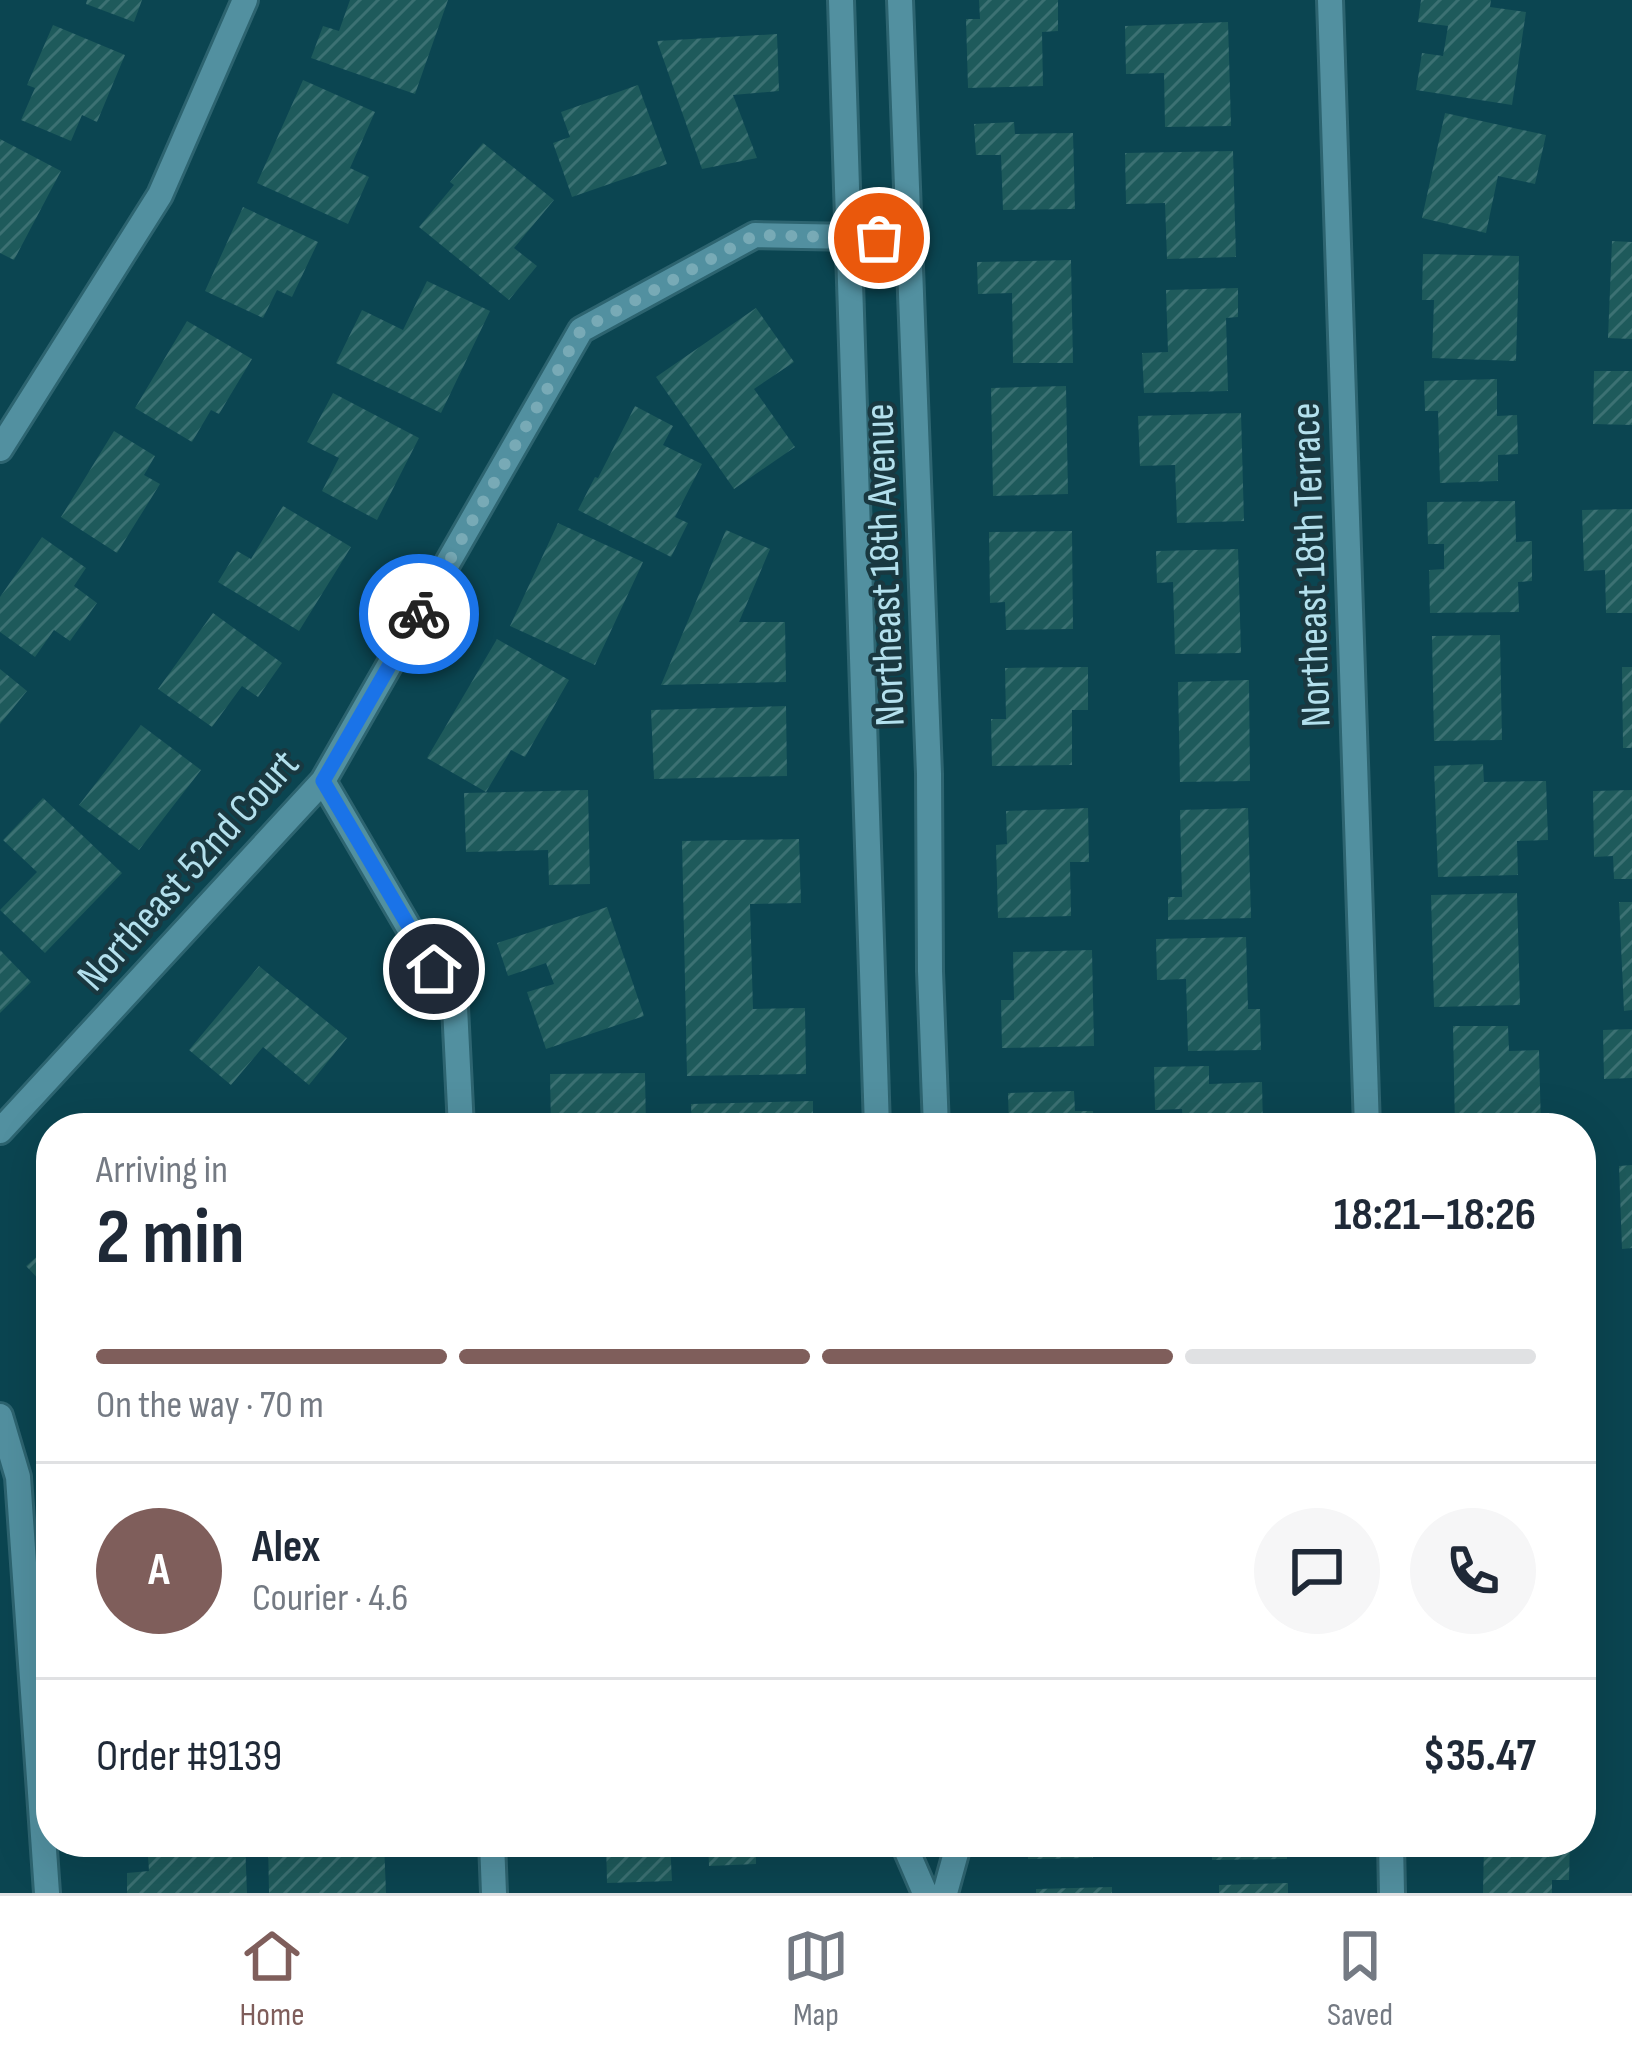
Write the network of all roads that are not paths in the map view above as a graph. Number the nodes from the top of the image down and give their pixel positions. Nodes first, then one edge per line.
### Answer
1 (245, 0) edge
2 (841, 0) edge
3 (900, 0) edge
4 (1330, 0) edge
5 (849, 238) junction
6 (909, 238) junction
7 (0, 449) edge
8 (323, 781) junction
9 (460, 1113) edge
10 (877, 1113) edge
11 (935, 1113) edge
12 (1367, 1113) edge
13 (0, 1131) edge
14 (0, 1416) edge
15 (36, 1736) edge
16 (44, 1857) edge
17 (493, 1857) edge
18 (909, 1857) edge
19 (955, 1857) edge
20 (1391, 1857) edge
21 (47, 1893) edge
22 (494, 1893) edge
23 (925, 1893) edge
24 (944, 1893) edge
25 (1392, 1893) edge

1 - 7 street
2 - 5 street, Northeast 18th Avenue
3 - 6 street, Northeast 18th Avenue
4 - 12 street, Northeast 18th Terrace
5 - 6 street, Northeast 52nd Court
5 - 8 street, Northeast 52nd Court
5 - 10 street, Northeast 18th Avenue
6 - 11 street, Northeast 18th Avenue
8 - 9 street
8 - 13 street, Northeast 52nd Court
14 - 15 street
16 - 21 street
17 - 22 street
18 - 23 street
19 - 24 street
20 - 25 street

